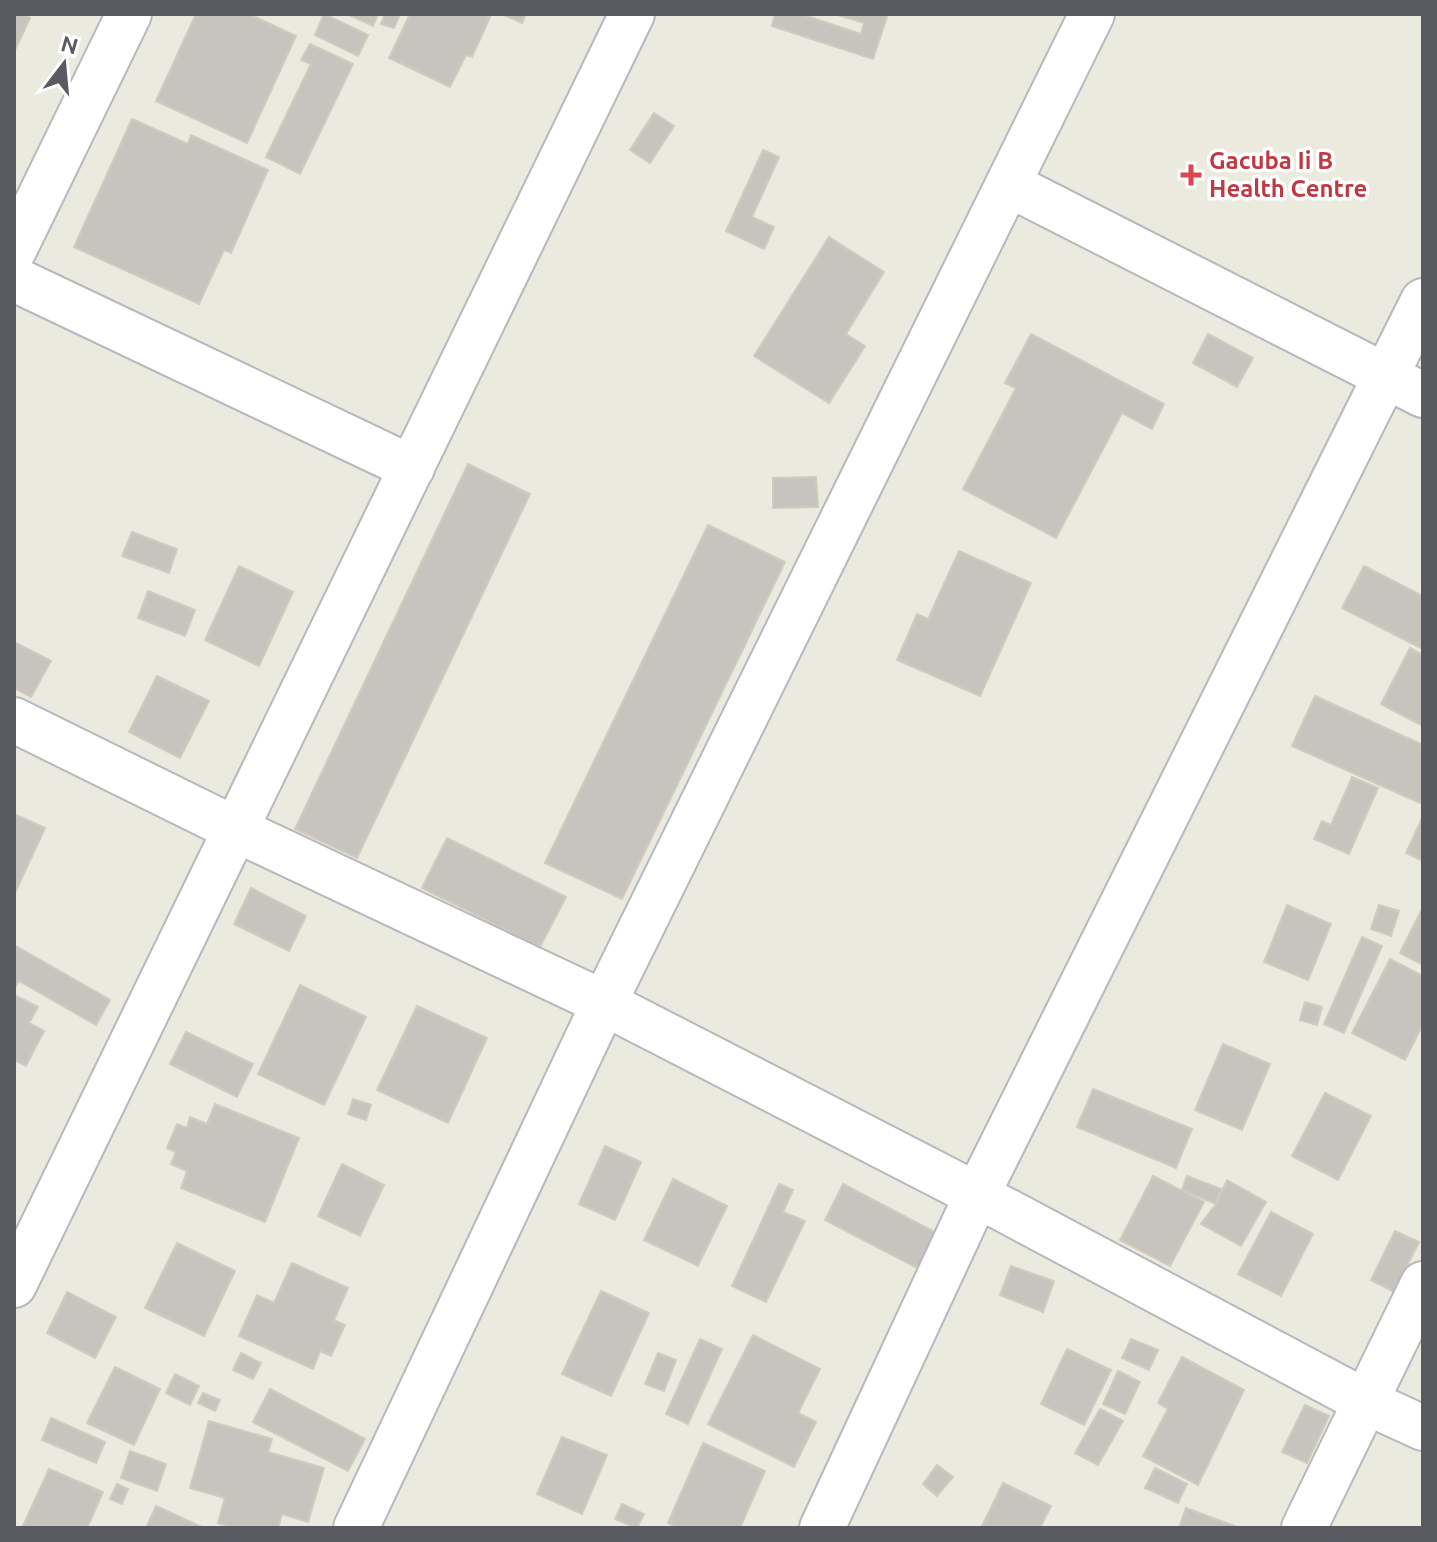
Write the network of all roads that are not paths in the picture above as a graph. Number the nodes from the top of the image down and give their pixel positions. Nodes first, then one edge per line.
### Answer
1 (129, 14) edge
2 (632, 14) edge
3 (1092, 14) edge
4 (1008, 184) junction
5 (14, 250) edge
6 (14, 279) edge
7 (1423, 301) edge
8 (1405, 386) edge
9 (412, 468) junction
10 (14, 720) edge
11 (237, 830) junction
12 (604, 1003) junction
13 (977, 1195) junction
14 (1423, 1284) edge
15 (14, 1285) edge
16 (1364, 1401) junction
17 (1423, 1428) edge
18 (356, 1528) edge
19 (822, 1528) edge
20 (1304, 1528) edge

1 - 5 street
2 - 9 street
3 - 4 street
4 - 8 street
4 - 12 street
6 - 9 street
7 - 8 street
8 - 13 street
9 - 11 street
10 - 11 street
11 - 12 street
11 - 15 street
12 - 13 street
12 - 18 street
13 - 16 street
13 - 19 street
14 - 16 street
16 - 17 street
16 - 20 street

